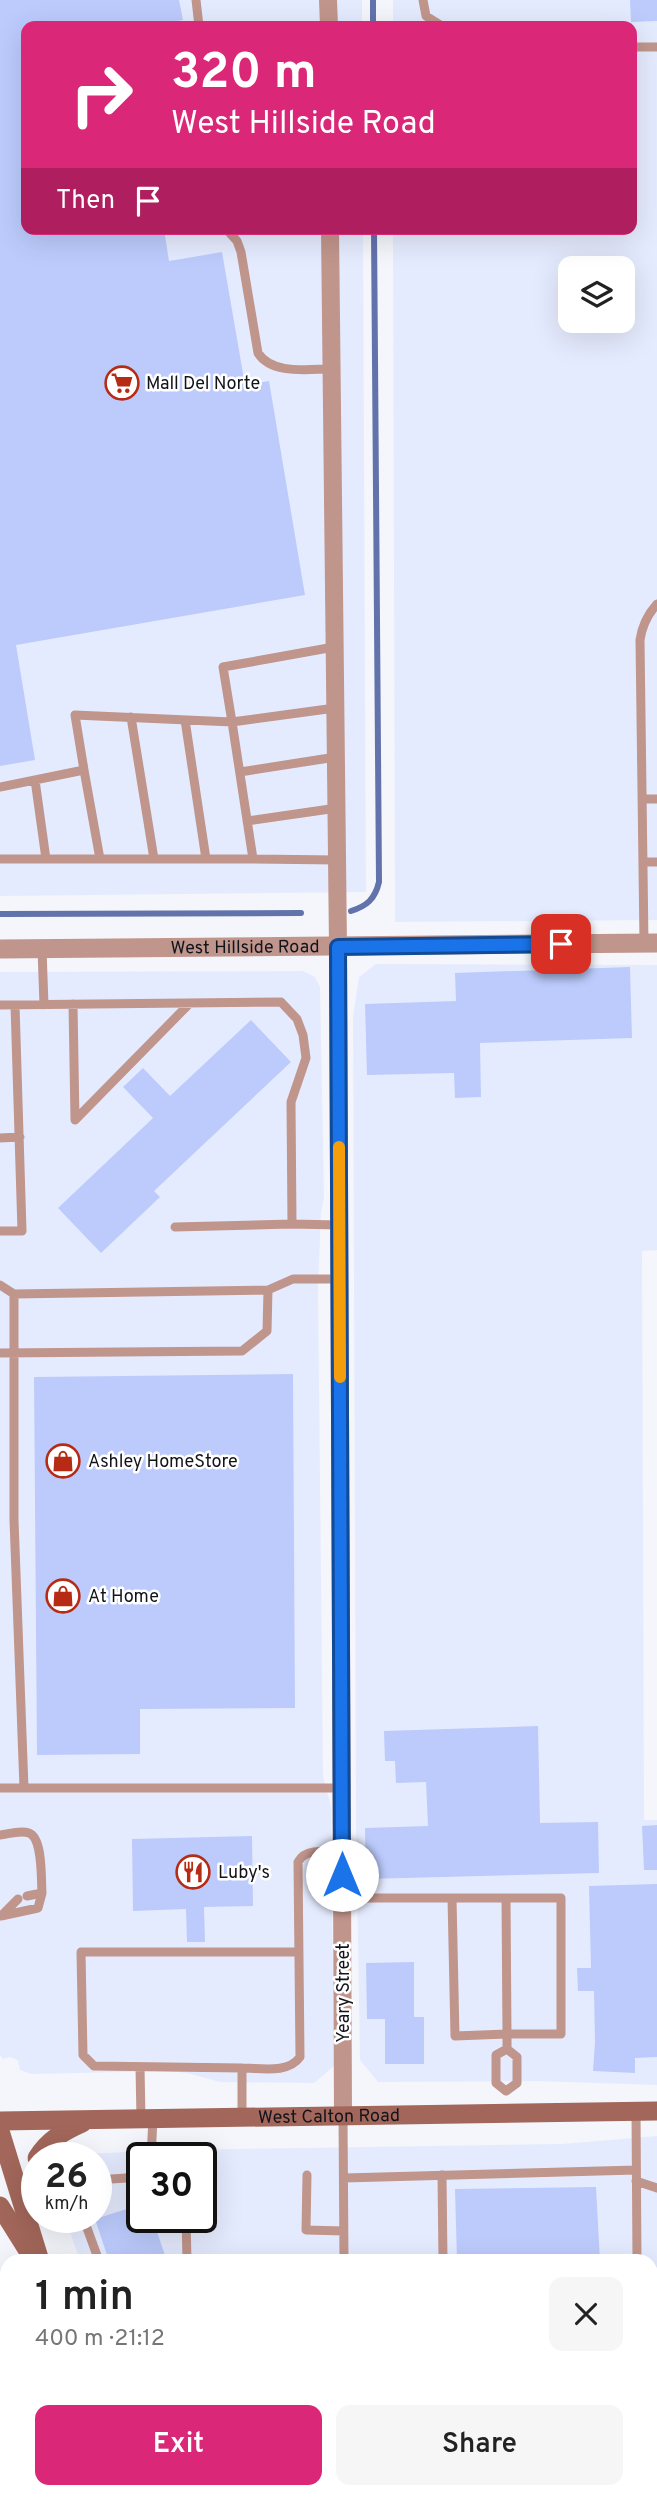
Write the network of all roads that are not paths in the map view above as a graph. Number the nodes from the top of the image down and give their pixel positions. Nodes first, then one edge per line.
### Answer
1 (197, 0) edge
2 (328, 0) edge
3 (423, 0) edge
4 (199, 21) edge
5 (329, 21) edge
6 (434, 21) edge
7 (637, 47) edge
8 (657, 47) edge
9 (232, 235) edge
10 (330, 235) edge
11 (331, 369) junction
12 (657, 604) edge
13 (334, 647) junction
14 (335, 708) junction
15 (131, 717) junction
16 (185, 720) junction
17 (232, 722) junction
18 (336, 757) junction
19 (85, 770) junction
20 (240, 772) junction
21 (35, 780) junction
22 (0, 787) edge
23 (642, 799) junction
24 (657, 799) edge
25 (337, 808) junction
26 (247, 821) junction
27 (0, 859) edge
28 (47, 859) junction
29 (100, 859) junction
30 (154, 859) junction
31 (206, 859) junction
32 (253, 859) junction
33 (337, 860) junction
34 (643, 862) junction
35 (657, 862) edge
36 (651, 943) edge
37 (338, 947) junction
38 (0, 949) edge
39 (42, 949) junction
40 (190, 1003) junction
41 (73, 1004) junction
42 (0, 1005) edge
43 (15, 1005) junction
44 (44, 1005) junction
45 (0, 1138) edge
46 (20, 1138) junction
47 (292, 1224) junction
48 (339, 1225) junction
49 (175, 1227) dead end
50 (0, 1231) edge
51 (340, 1279) junction
52 (0, 1285) edge
53 (268, 1290) junction
54 (13, 1294) junction
55 (0, 1353) edge
56 (14, 1353) junction
57 (0, 1788) edge
58 (24, 1788) junction
59 (342, 1788) junction
60 (0, 1835) edge
61 (342, 1853) junction
62 (42, 1893) junction
63 (342, 1898) junction
64 (452, 1898) junction
65 (506, 1898) junction
66 (0, 1916) edge
67 (299, 1952) junction
68 (507, 2034) junction
69 (507, 2049) junction
70 (140, 2067) junction
71 (242, 2068) junction
72 (506, 2091) junction
73 (657, 2111) edge
74 (636, 2112) junction
75 (504, 2113) junction
76 (343, 2115) junction
77 (242, 2117) junction
78 (147, 2118) junction
79 (91, 2120) junction
80 (0, 2121) edge
81 (0, 2131) edge
82 (50, 2142) edge
83 (149, 2142) edge
84 (636, 2170) junction
85 (307, 2175) dead end
86 (442, 2175) junction
87 (344, 2178) junction
88 (636, 2182) junction
89 (657, 2188) edge
90 (21, 2199) edge
91 (0, 2206) edge
92 (343, 2231) junction
93 (31, 2233) edge
94 (89, 2233) edge
95 (186, 2233) edge
96 (31, 2254) edge
97 (38, 2254) edge
98 (96, 2254) edge
99 (187, 2254) edge
100 (344, 2254) edge
101 (443, 2254) edge
102 (637, 2254) edge

1 - 4 lane
2 - 5 street
3 - 6 lane
7 - 8 lane
9 - 11 lane
10 - 11 street, Yeary Street
11 - 13 street, Yeary Street
12 - 23 lane
13 - 14 street, Yeary Street
13 - 17 lane
14 - 17 lane
14 - 18 street, Yeary Street
15 - 16 lane
15 - 19 lane
15 - 30 lane
16 - 17 lane
16 - 31 lane
17 - 20 lane
18 - 20 lane
18 - 25 street, Yeary Street
19 - 21 lane
19 - 29 lane
20 - 26 lane
21 - 22 lane
21 - 28 lane
23 - 24 lane
23 - 34 lane
25 - 26 lane
25 - 33 street, Yeary Street
26 - 32 lane
27 - 28 lane
28 - 29 lane
29 - 30 lane
30 - 31 lane
31 - 32 lane
32 - 33 lane
33 - 37 street, Yeary Street
34 - 35 lane
34 - 36 lane
36 - 37 street, West Hillside Road
37 - 39 street, West Hillside Road
37 - 48 street, Yeary Street
38 - 39 street, West Hillside Road
39 - 44 lane
40 - 41 lane
40 - 41 lane
40 - 47 lane
41 - 44 lane
42 - 43 lane
43 - 44 lane
43 - 46 lane
45 - 46 lane
46 - 50 lane
47 - 48 lane
47 - 49 lane
48 - 51 street, Yeary Street
51 - 53 lane
51 - 59 street, Yeary Street
52 - 54 lane
53 - 54 lane
53 - 56 lane
54 - 56 lane
55 - 56 lane
56 - 58 lane
57 - 58 lane
58 - 59 lane
59 - 61 street, Yeary Street
60 - 62 lane
61 - 63 street, Yeary Street
61 - 67 lane
62 - 66 lane
62 - 66 lane
63 - 64 lane
63 - 76 street, Yeary Street
64 - 65 lane
64 - 68 lane
65 - 68 lane
65 - 68 lane
67 - 70 lane
67 - 71 lane
68 - 69 lane
69 - 72 lane
69 - 72 lane
70 - 71 lane
70 - 78 lane
71 - 77 lane
72 - 75 lane
73 - 74 main road, West Calton Road
74 - 75 main road, West Calton Road
74 - 84 lane
75 - 76 main road, West Calton Road
76 - 77 main road, West Calton Road
76 - 87 lane
77 - 78 main road, West Calton Road
78 - 79 main road, West Calton Road
78 - 83 lane
79 - 80 main road, West Calton Road
79 - 82 main road
81 - 90 main road
84 - 86 lane
84 - 88 lane
85 - 92 lane
86 - 87 lane
86 - 101 lane
87 - 92 lane
88 - 89 lane
88 - 102 lane
91 - 96 main road
92 - 100 lane
93 - 97 main road
94 - 98 lane
95 - 99 lane

